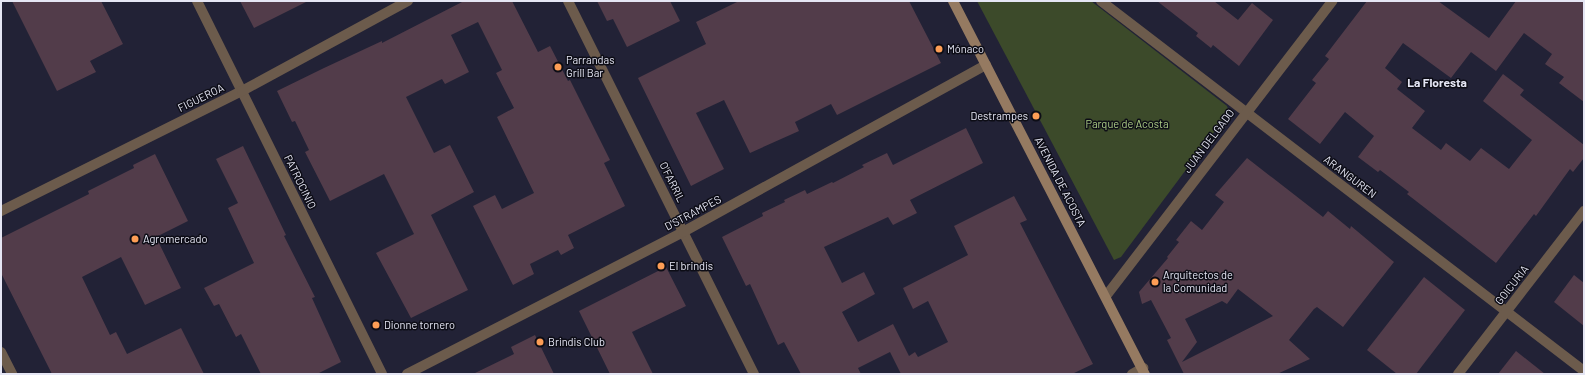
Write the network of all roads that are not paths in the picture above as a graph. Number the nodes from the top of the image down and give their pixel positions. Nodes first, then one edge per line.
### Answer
1 (197, 1) edge
2 (408, 1) edge
3 (568, 1) edge
4 (953, 1) edge
5 (1101, 1) edge
6 (1332, 1) edge
7 (986, 65) junction
8 (242, 91) junction
9 (1246, 112) junction
10 (1, 211) edge
11 (1584, 211) edge
12 (683, 232) junction
13 (1106, 296) junction
14 (1506, 312) junction
15 (1, 352) edge
16 (1144, 371) edge
17 (1584, 371) edge
18 (12, 374) edge
19 (382, 374) edge
20 (407, 374) edge
21 (754, 374) edge
22 (1132, 374) edge
23 (1458, 374) edge

1 - 8 street, PATROCINIO
2 - 8 street, FIGUEROA
3 - 12 street, O'FARRIL
4 - 7 main road, AVENIDA DE ACOSTA
5 - 9 street, ARANGUREN
6 - 9 street, JUAN DELGADO
7 - 12 street, D'STRAMPES
7 - 13 main road, AVENIDA DE ACOSTA
8 - 10 street, FIGUEROA
8 - 19 street, PATROCINIO
9 - 13 street, JUAN DELGADO
9 - 14 street, ARANGUREN
11 - 14 street, GOICURIA
12 - 20 street, D'STRAMPES
12 - 21 street, O'FARRIL
13 - 16 main road, AVENIDA DE ACOSTA
14 - 17 street, ARANGUREN
14 - 23 street, GOICURIA
15 - 18 street
16 - 22 street

